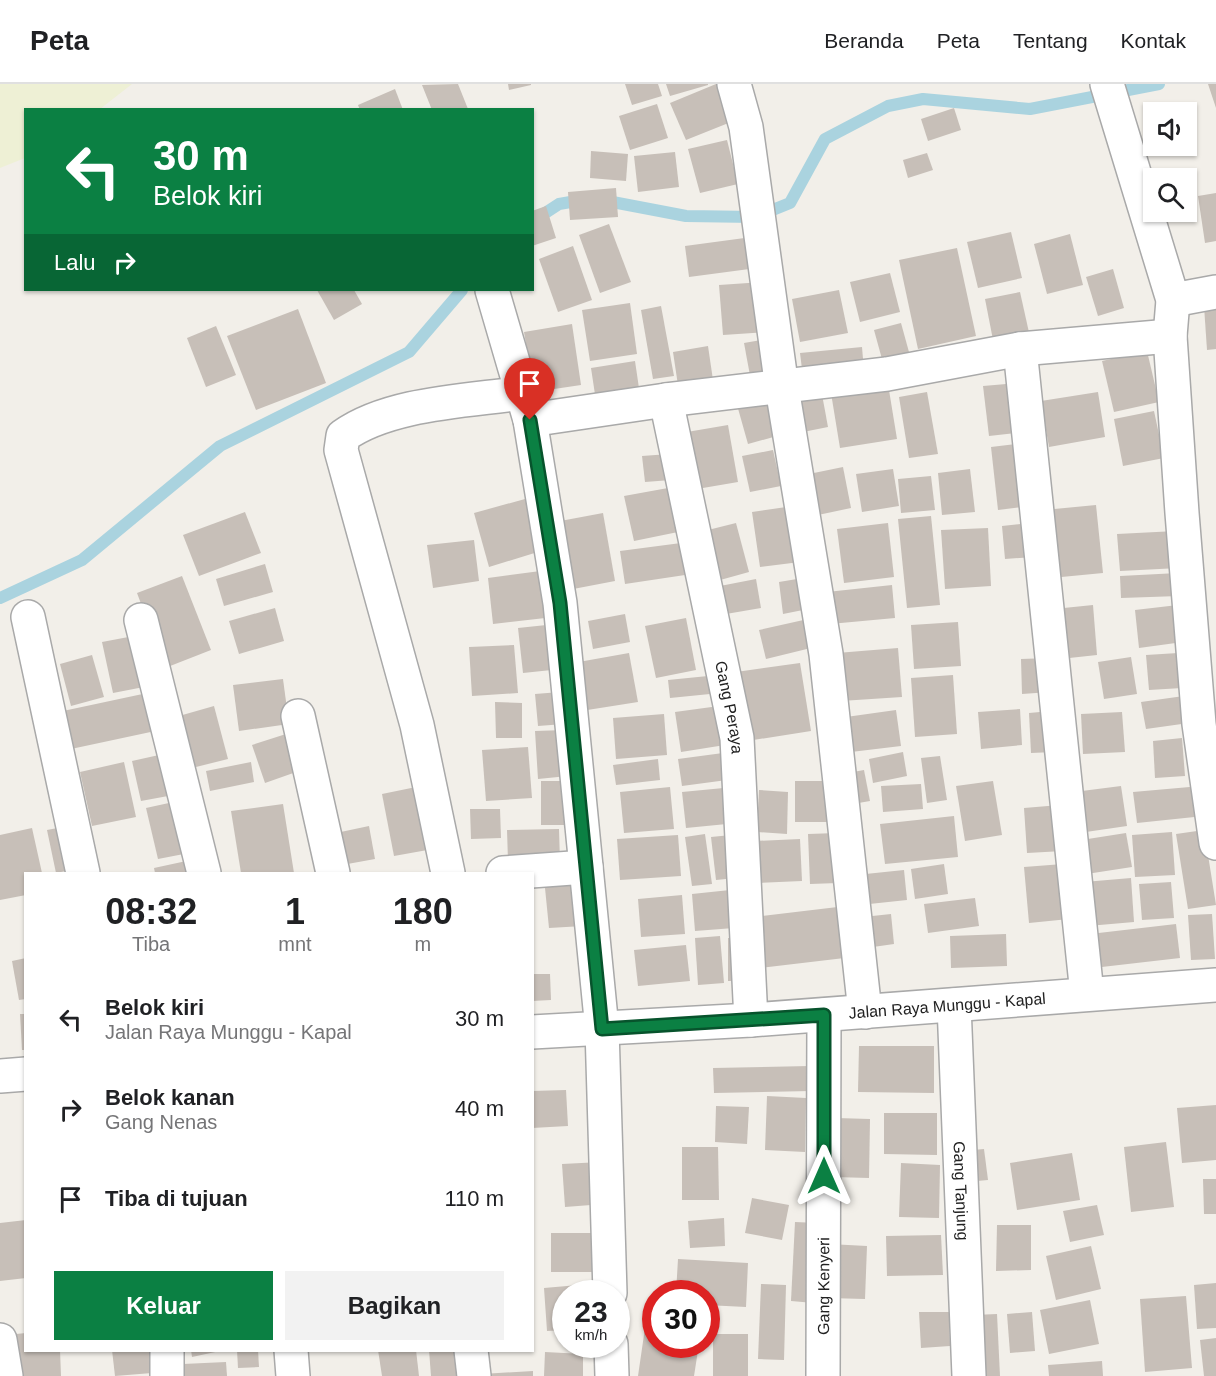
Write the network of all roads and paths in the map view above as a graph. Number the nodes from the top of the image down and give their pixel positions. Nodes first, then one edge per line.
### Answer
1 (734, 84) edge
2 (1107, 84) edge
3 (492, 291) edge
4 (1216, 292) edge
5 (1173, 300) junction
6 (1170, 336) junction
7 (1020, 349) junction
8 (782, 388) junction
9 (666, 400) junction
10 (526, 406) junction
11 (28, 617) dead end
12 (141, 620) dead end
13 (298, 716) dead end
14 (1216, 843) edge
15 (586, 867) junction
16 (83, 872) edge
17 (204, 872) edge
18 (333, 872) edge
19 (448, 872) edge
20 (517, 872) edge
21 (1216, 985) edge
22 (1086, 994) junction
23 (954, 1005) junction
24 (865, 1011) junction
25 (824, 1015) junction
26 (751, 1020) junction
27 (602, 1029) junction
28 (534, 1032) edge
29 (24, 1074) edge
30 (0, 1076) edge
31 (609, 1280) edge
32 (0, 1340) edge
33 (167, 1352) edge
34 (291, 1352) edge
35 (471, 1352) edge
36 (611, 1358) edge
37 (6, 1376) edge
38 (167, 1376) edge
39 (293, 1376) edge
40 (474, 1376) edge
41 (612, 1376) edge
42 (823, 1376) edge
43 (969, 1376) edge

1 - 8 street
2 - 5 street
3 - 10 street
4 - 5 street
5 - 6 street
6 - 7 street
6 - 14 street
7 - 8 street
7 - 22 street
8 - 9 street
8 - 24 street
9 - 10 street
9 - 26 street, Gang Peraya
10 - 15 street
10 - 19 street
11 - 16 street
12 - 17 street
13 - 18 street
15 - 20 street
15 - 27 street
21 - 22 street, Jalan Raya Munggu - Kapal
22 - 23 street, Jalan Raya Munggu - Kapal
23 - 24 street, Jalan Raya Munggu - Kapal
23 - 43 street, Gang Tanjung
24 - 25 street, Jalan Raya Munggu - Kapal
25 - 26 street, Jalan Raya Munggu - Kapal
25 - 42 street, Gang Kenyeri
26 - 27 street, Jalan Raya Munggu - Kapal
27 - 28 street, Jalan Raya Munggu - Kapal
27 - 31 street
29 - 30 street
32 - 37 street
33 - 38 street
34 - 39 street
35 - 40 street
36 - 41 street

